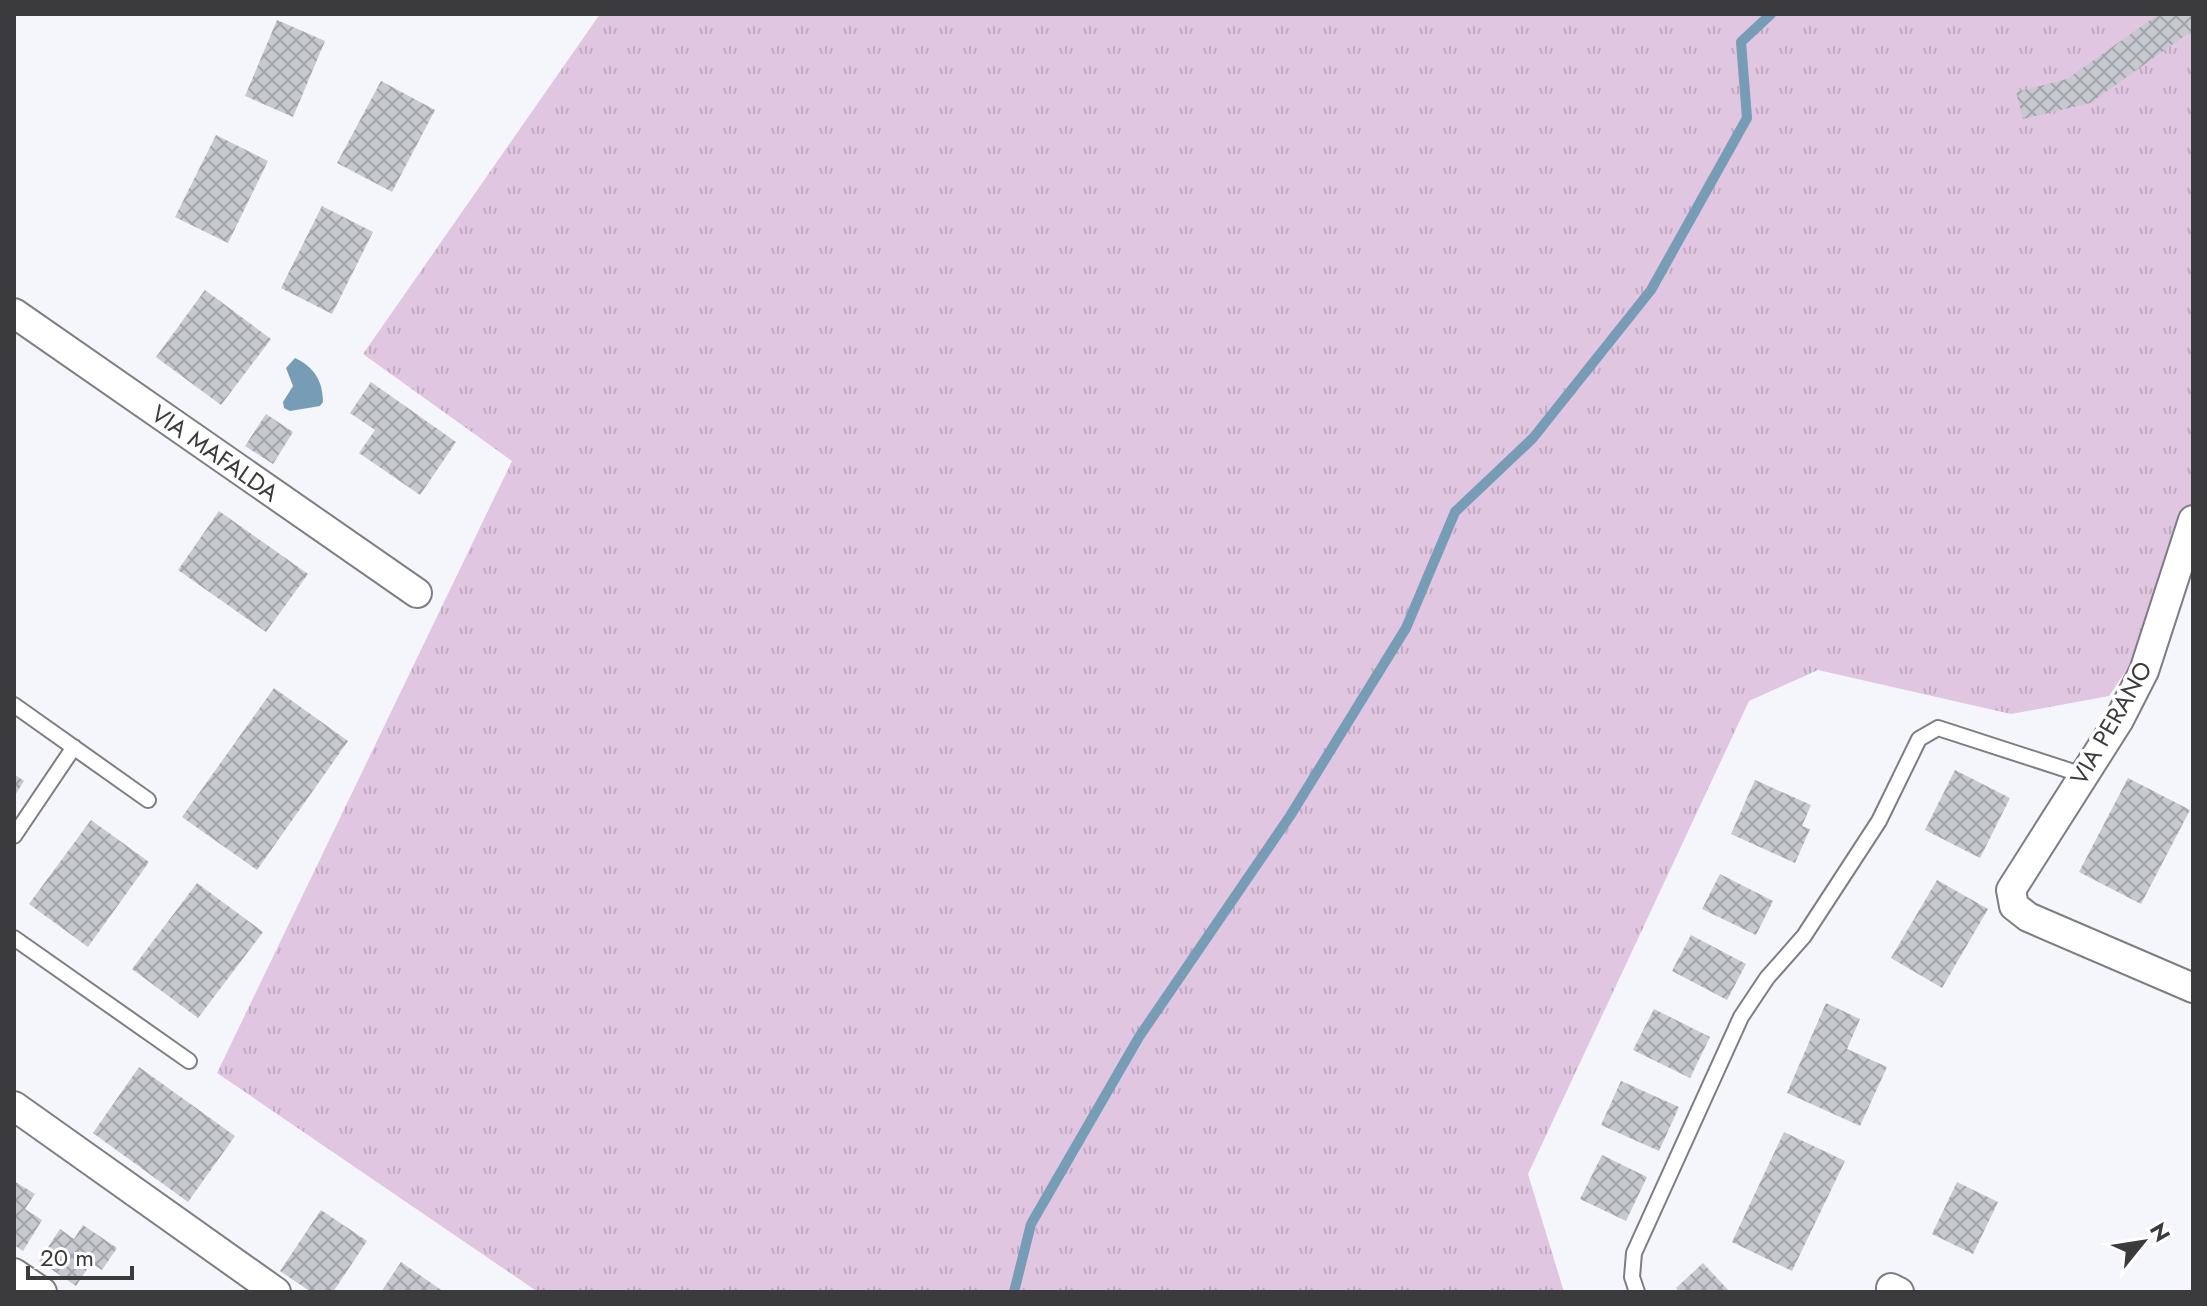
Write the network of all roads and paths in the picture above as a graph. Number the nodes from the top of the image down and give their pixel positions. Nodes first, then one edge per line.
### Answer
1 (14, 313) edge
2 (2193, 520) edge
3 (417, 593) dead end
4 (14, 705) edge
5 (74, 747) junction
6 (2083, 775) junction
7 (148, 800) dead end
8 (14, 836) edge
9 (14, 938) edge
10 (2193, 988) edge
11 (189, 1061) dead end
12 (14, 1106) edge
13 (14, 1273) edge
14 (42, 1292) edge
15 (276, 1292) edge
16 (1637, 1292) edge

1 - 3 street, VIA MAFALDA
2 - 6 street, VIA PERANO
4 - 5 lane
5 - 7 lane
5 - 8 lane
6 - 10 street, VIA PERANO
6 - 16 lane
9 - 11 lane
12 - 15 street
13 - 14 street

